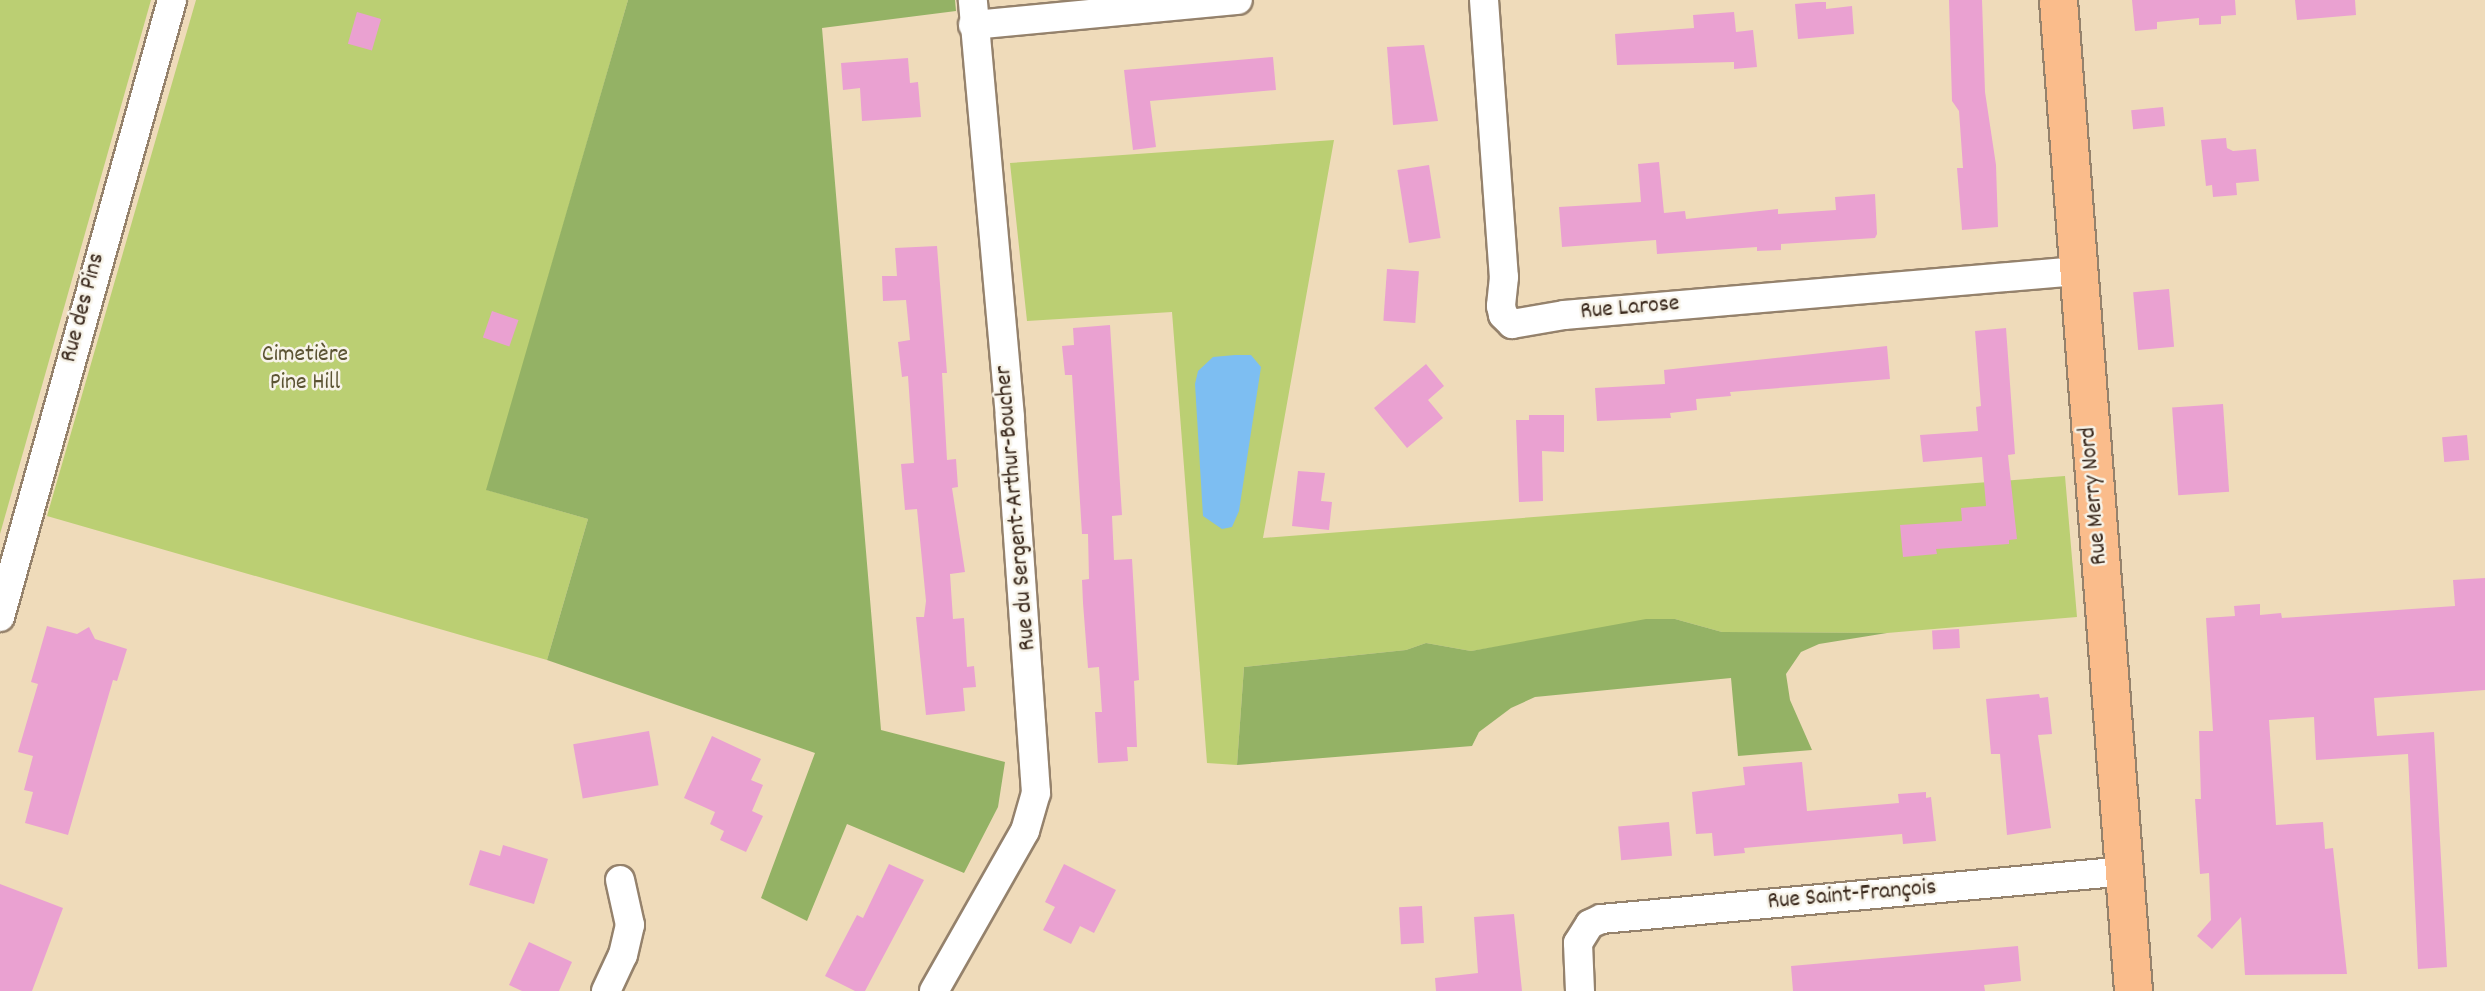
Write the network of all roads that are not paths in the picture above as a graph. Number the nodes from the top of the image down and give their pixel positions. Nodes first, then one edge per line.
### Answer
1 (172, 0) edge
2 (1238, 0) edge
3 (1483, 0) edge
4 (2058, 0) edge
5 (973, 13) edge
6 (2077, 271) junction
7 (0, 617) edge
8 (2126, 871) junction
9 (620, 880) dead end
10 (606, 991) edge
11 (934, 991) edge
12 (1580, 991) edge
13 (2133, 991) edge

1 - 7 street, Rue des Pins
2 - 5 street
3 - 6 street, Rue Larose
4 - 6 main road, Rue Merry Nord
5 - 11 street, Rue du Sergent-Arthur-Boucher
6 - 8 main road, Rue Merry Nord
8 - 12 street, Rue Saint-François
8 - 13 main road, Rue Merry Nord
9 - 10 street

